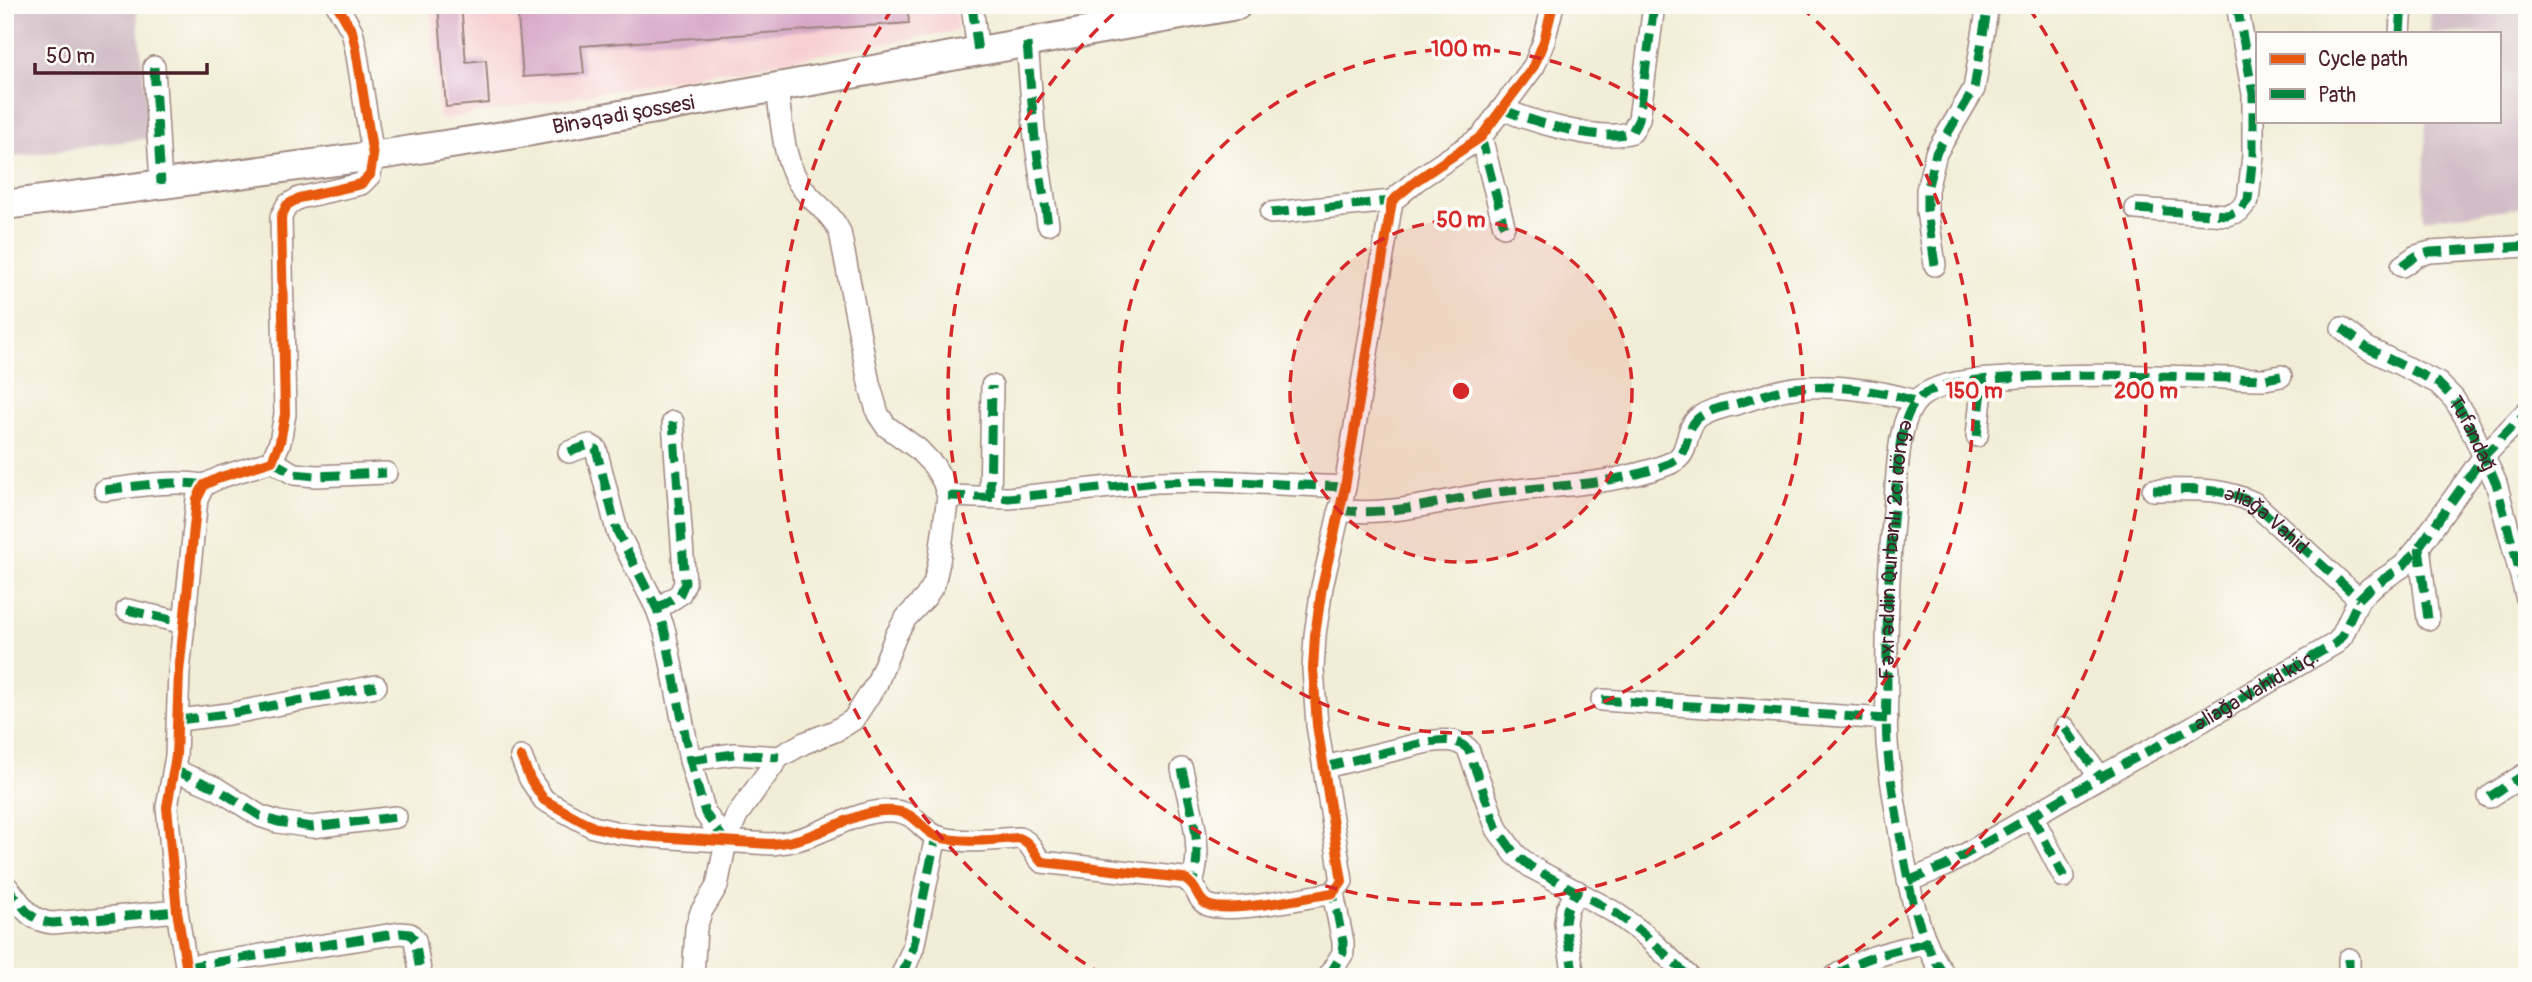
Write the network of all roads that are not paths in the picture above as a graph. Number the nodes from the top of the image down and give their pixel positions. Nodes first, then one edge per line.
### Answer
1 (337, 5) edge
2 (972, 5) edge
3 (1237, 5) edge
4 (1553, 5) edge
5 (1654, 5) edge
6 (1988, 5) edge
7 (2237, 5) edge
8 (2402, 5) edge
9 (2400, 32) edge
10 (1027, 43) junction
11 (978, 52) junction
12 (154, 67) dead end
13 (776, 89) junction
14 (1502, 109) junction
15 (1481, 137) junction
16 (373, 156) junction
17 (161, 184) junction
18 (1392, 201) junction
19 (5, 205) edge
20 (2136, 209) dead end
21 (1271, 213) dead end
22 (1048, 224) dead end
23 (1504, 226) dead end
24 (2527, 246) edge
25 (1935, 265) dead end
26 (2402, 266) dead end
27 (2342, 328) dead end
28 (2281, 376) dead end
29 (1983, 380) junction
30 (992, 386) dead end
31 (1914, 401) junction
32 (2527, 411) edge
33 (673, 422) dead end
34 (1977, 436) dead end
35 (569, 452) dead end
36 (2484, 456) junction
37 (272, 461) junction
38 (386, 473) dead end
39 (204, 485) junction
40 (1345, 487) junction
41 (104, 490) dead end
42 (2153, 490) dead end
43 (948, 496) junction
44 (990, 497) junction
45 (1339, 510) junction
46 (2420, 547) junction
47 (2527, 599) edge
48 (2359, 600) junction
49 (657, 609) junction
50 (127, 610) dead end
51 (2428, 619) dead end
52 (185, 623) junction
53 (376, 686) dead end
54 (1602, 700) dead end
55 (1887, 719) junction
56 (179, 720) junction
57 (2065, 728) dead end
58 (520, 757) dead end
59 (779, 757) junction
60 (690, 760) junction
61 (1325, 767) junction
62 (1182, 769) dead end
63 (174, 770) junction
64 (2527, 773) edge
65 (2100, 777) junction
66 (2488, 797) dead end
67 (2032, 816) junction
68 (396, 817) dead end
69 (936, 836) junction
70 (726, 842) junction
71 (2064, 877) dead end
72 (1908, 881) junction
73 (1192, 883) junction
74 (5, 885) edge
75 (1577, 891) junction
76 (1333, 893) junction
77 (177, 911) junction
78 (1926, 943) junction
79 (187, 972) edge
80 (421, 977) edge
81 (693, 977) edge
82 (901, 977) edge
83 (1328, 977) edge
84 (1574, 977) edge
85 (1689, 977) edge
86 (1834, 977) edge
87 (1946, 977) edge

1 - 16 street
2 - 11 street
3 - 10 main road, Binəqədi şossesi
4 - 14 street
5 - 14 street
6 - 25 street
7 - 20 street
8 - 9 street
10 - 11 main road, Binəqədi şossesi
10 - 22 street
11 - 13 main road, Binəqədi şossesi
12 - 17 street
13 - 16 main road, Binəqədi şossesi
13 - 43 street
14 - 15 street
15 - 18 street
15 - 23 street
16 - 17 main road, Binəqədi şossesi
16 - 37 street
17 - 19 main road, Binəqədi şossesi
18 - 21 street
18 - 40 street
24 - 26 street
27 - 36 street, Tufandağ
28 - 29 street, Fəxrəddin Qurbanlı 2ci döngə
29 - 31 street, Fəxrəddin Qurbanlı 2ci döngə
29 - 34 street
30 - 44 street
31 - 45 street
31 - 55 street, Fəxrəddin Qurbanlı 2ci döngə
32 - 36 street, Əliağa Vahid küç.
33 - 49 street
35 - 49 street
36 - 46 street, Əliağa Vahid küç.
36 - 47 street, Tufandağ
37 - 38 street
37 - 39 street
39 - 41 street
39 - 52 street
40 - 44 street
40 - 45 street
42 - 48 street, Əliağa Vahid
43 - 44 street
43 - 59 street
45 - 61 street
46 - 48 street, Əliağa Vahid küç.
46 - 51 street
48 - 65 street, Əliağa Vahid küç.
49 - 60 street
50 - 52 street
52 - 56 street
53 - 56 street
54 - 55 street
55 - 72 street, Fəxrəddin Qurbanlı 2ci döngə
56 - 63 street
57 - 65 street
58 - 70 street
59 - 60 street
59 - 70 street
60 - 70 street
61 - 75 street
61 - 76 street
62 - 73 street
63 - 68 street
63 - 77 street
64 - 66 street
65 - 67 street, Əliağa Vahid küç.
67 - 71 street
67 - 72 street, Əliağa Vahid küç.
69 - 70 street
69 - 73 street
69 - 82 street
70 - 81 street
72 - 78 street, Fəxrəddin Qurbanlı 2ci döngə
73 - 76 street
74 - 77 street
75 - 84 street
75 - 85 street
76 - 83 street
77 - 79 street
78 - 86 street
78 - 87 street, Fəxrəddin Qurbanlı 2ci döngə
79 - 80 street

